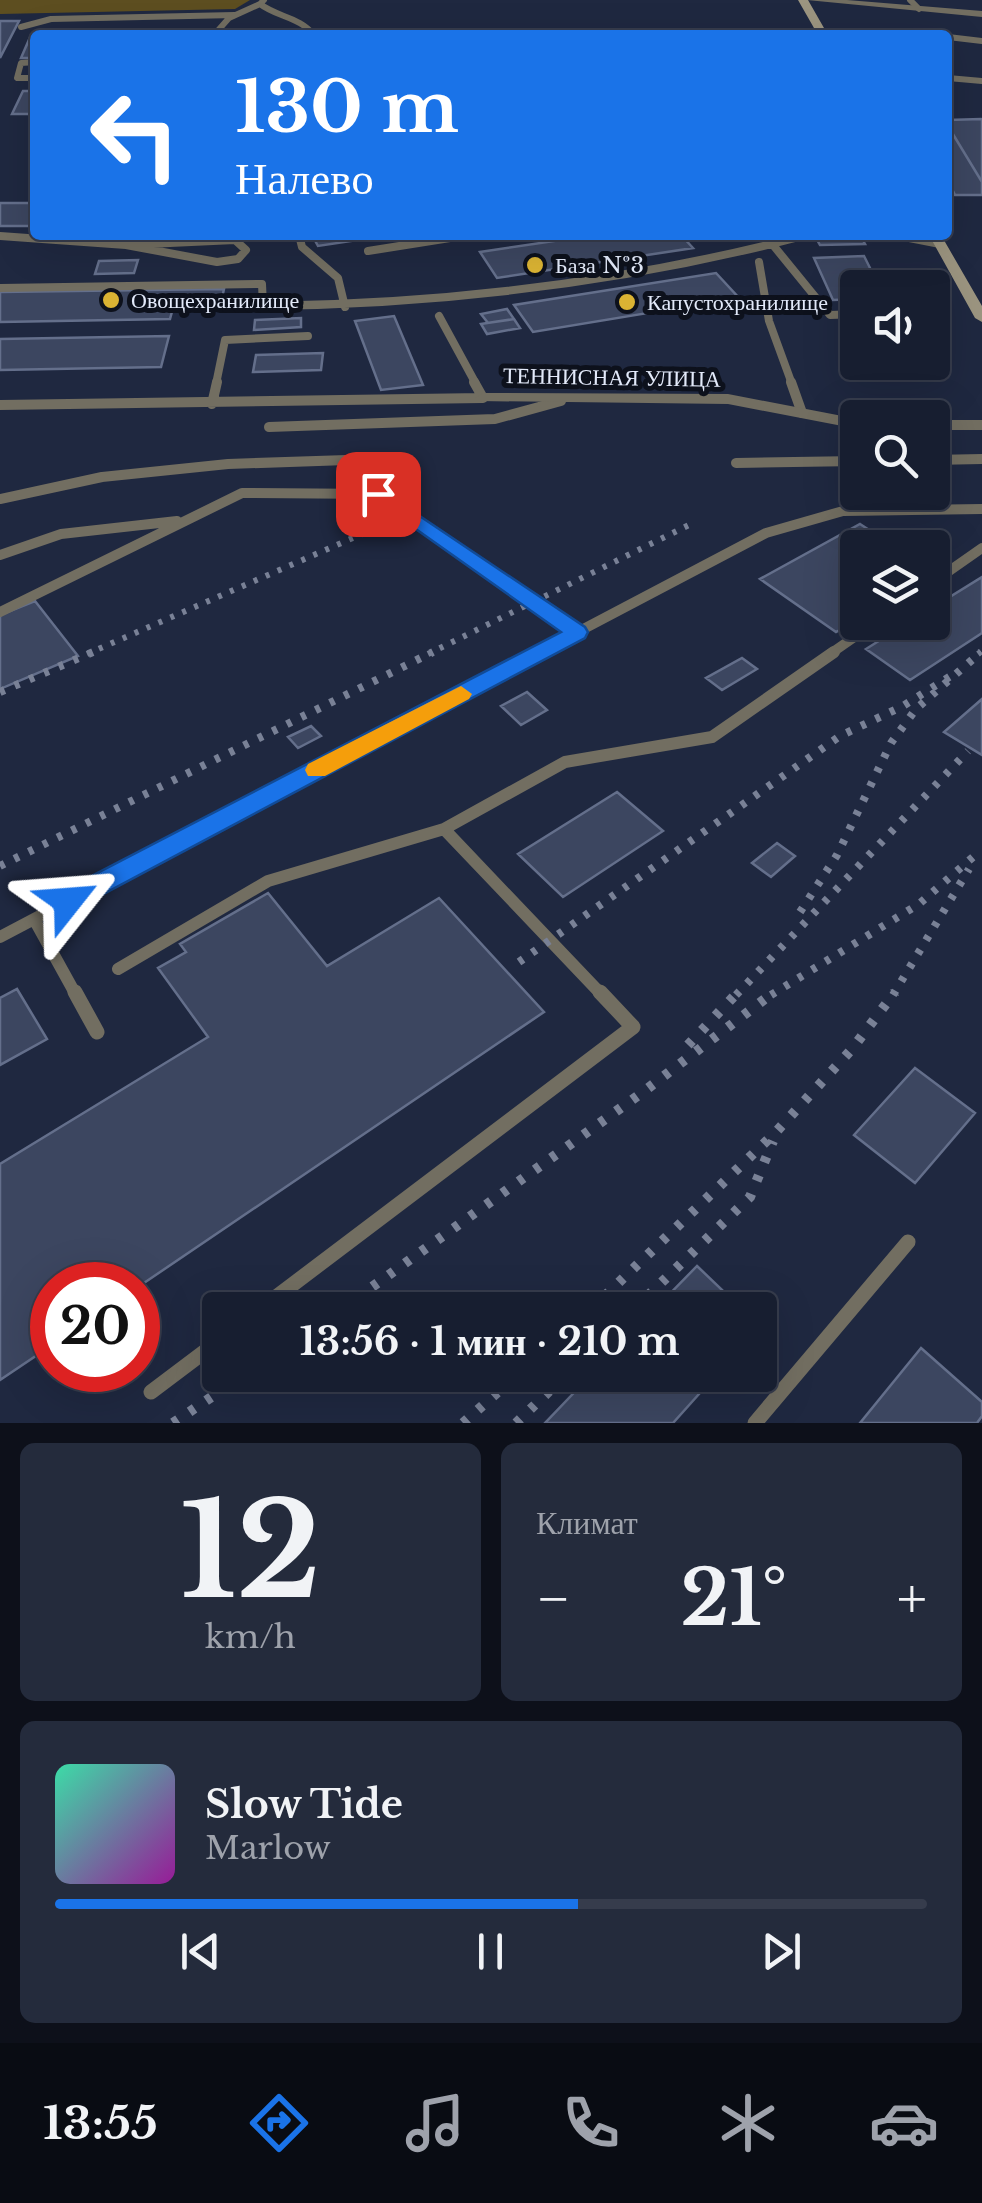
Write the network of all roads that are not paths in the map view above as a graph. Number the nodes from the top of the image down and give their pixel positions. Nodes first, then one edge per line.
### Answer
1 (803, 0) edge
2 (812, 0) edge
3 (910, 0) edge
4 (262, 2) edge
5 (919, 9) junction
6 (982, 14) edge
7 (236, 15) junction
8 (22, 27) dead end
9 (220, 30) edge
10 (310, 30) edge
11 (820, 30) edge
12 (952, 37) edge
13 (982, 41) edge
14 (30, 62) edge
15 (30, 78) edge
16 (952, 78) edge
17 (982, 80) edge
18 (0, 236) edge
19 (30, 238) edge
20 (56, 240) edge
21 (300, 240) edge
22 (437, 240) edge
23 (790, 240) edge
24 (938, 240) edge
25 (126, 245) junction
26 (772, 245) junction
27 (368, 251) dead end
28 (759, 262) dead end
29 (0, 288) edge
30 (345, 306) junction
31 (840, 315) edge
32 (439, 316) dead end
33 (982, 318) edge
34 (308, 336) dead end
35 (483, 398) junction
36 (561, 401) junction
37 (212, 404) junction
38 (0, 405) edge
39 (802, 413) junction
40 (840, 420) edge
41 (950, 424) edge
42 (982, 425) edge
43 (269, 427) dead end
44 (347, 460) dead end
45 (950, 460) edge
46 (982, 460) edge
47 (840, 461) edge
48 (736, 463) dead end
49 (0, 500) edge
50 (982, 508) edge
51 (186, 520) junction
52 (982, 548) edge
53 (0, 554) edge
54 (950, 570) edge
55 (0, 612) edge
56 (577, 632) junction
57 (851, 640) edge
58 (444, 829) junction
59 (34, 918) junction
60 (0, 936) edge
61 (118, 969) dead end
62 (96, 1032) dead end
63 (908, 1242) dead end
64 (283, 1292) edge
65 (202, 1353) edge
66 (160, 1385) edge
67 (756, 1423) edge

1 - 11 main road
2 - 5 street
3 - 5 lane
4 - 7 lane
4 - 10 lane
5 - 6 street
7 - 8 lane
7 - 9 lane
12 - 13 lane
14 - 15 lane
16 - 17 lane
18 - 19 lane
20 - 25 lane
21 - 30 lane
22 - 27 lane
23 - 26 lane
24 - 33 main road
25 - 25 lane
26 - 30 lane
26 - 31 lane
28 - 39 lane
29 - 30 lane
32 - 35 lane
34 - 37 lane
35 - 36 street, ТЕННИСНАЯ УЛИЦА
35 - 37 lane
36 - 39 street, ТЕННИСНАЯ УЛИЦА
36 - 43 lane
37 - 38 lane
39 - 40 street, ТЕННИСНАЯ УЛИЦА
41 - 42 street
44 - 49 lane
45 - 46 lane
47 - 48 lane
50 - 56 lane
51 - 53 lane
51 - 55 lane
51 - 56 lane
52 - 54 lane
56 - 59 lane
57 - 58 lane
58 - 61 lane
58 - 64 lane
59 - 60 lane
59 - 62 lane
63 - 67 lane
65 - 66 lane

